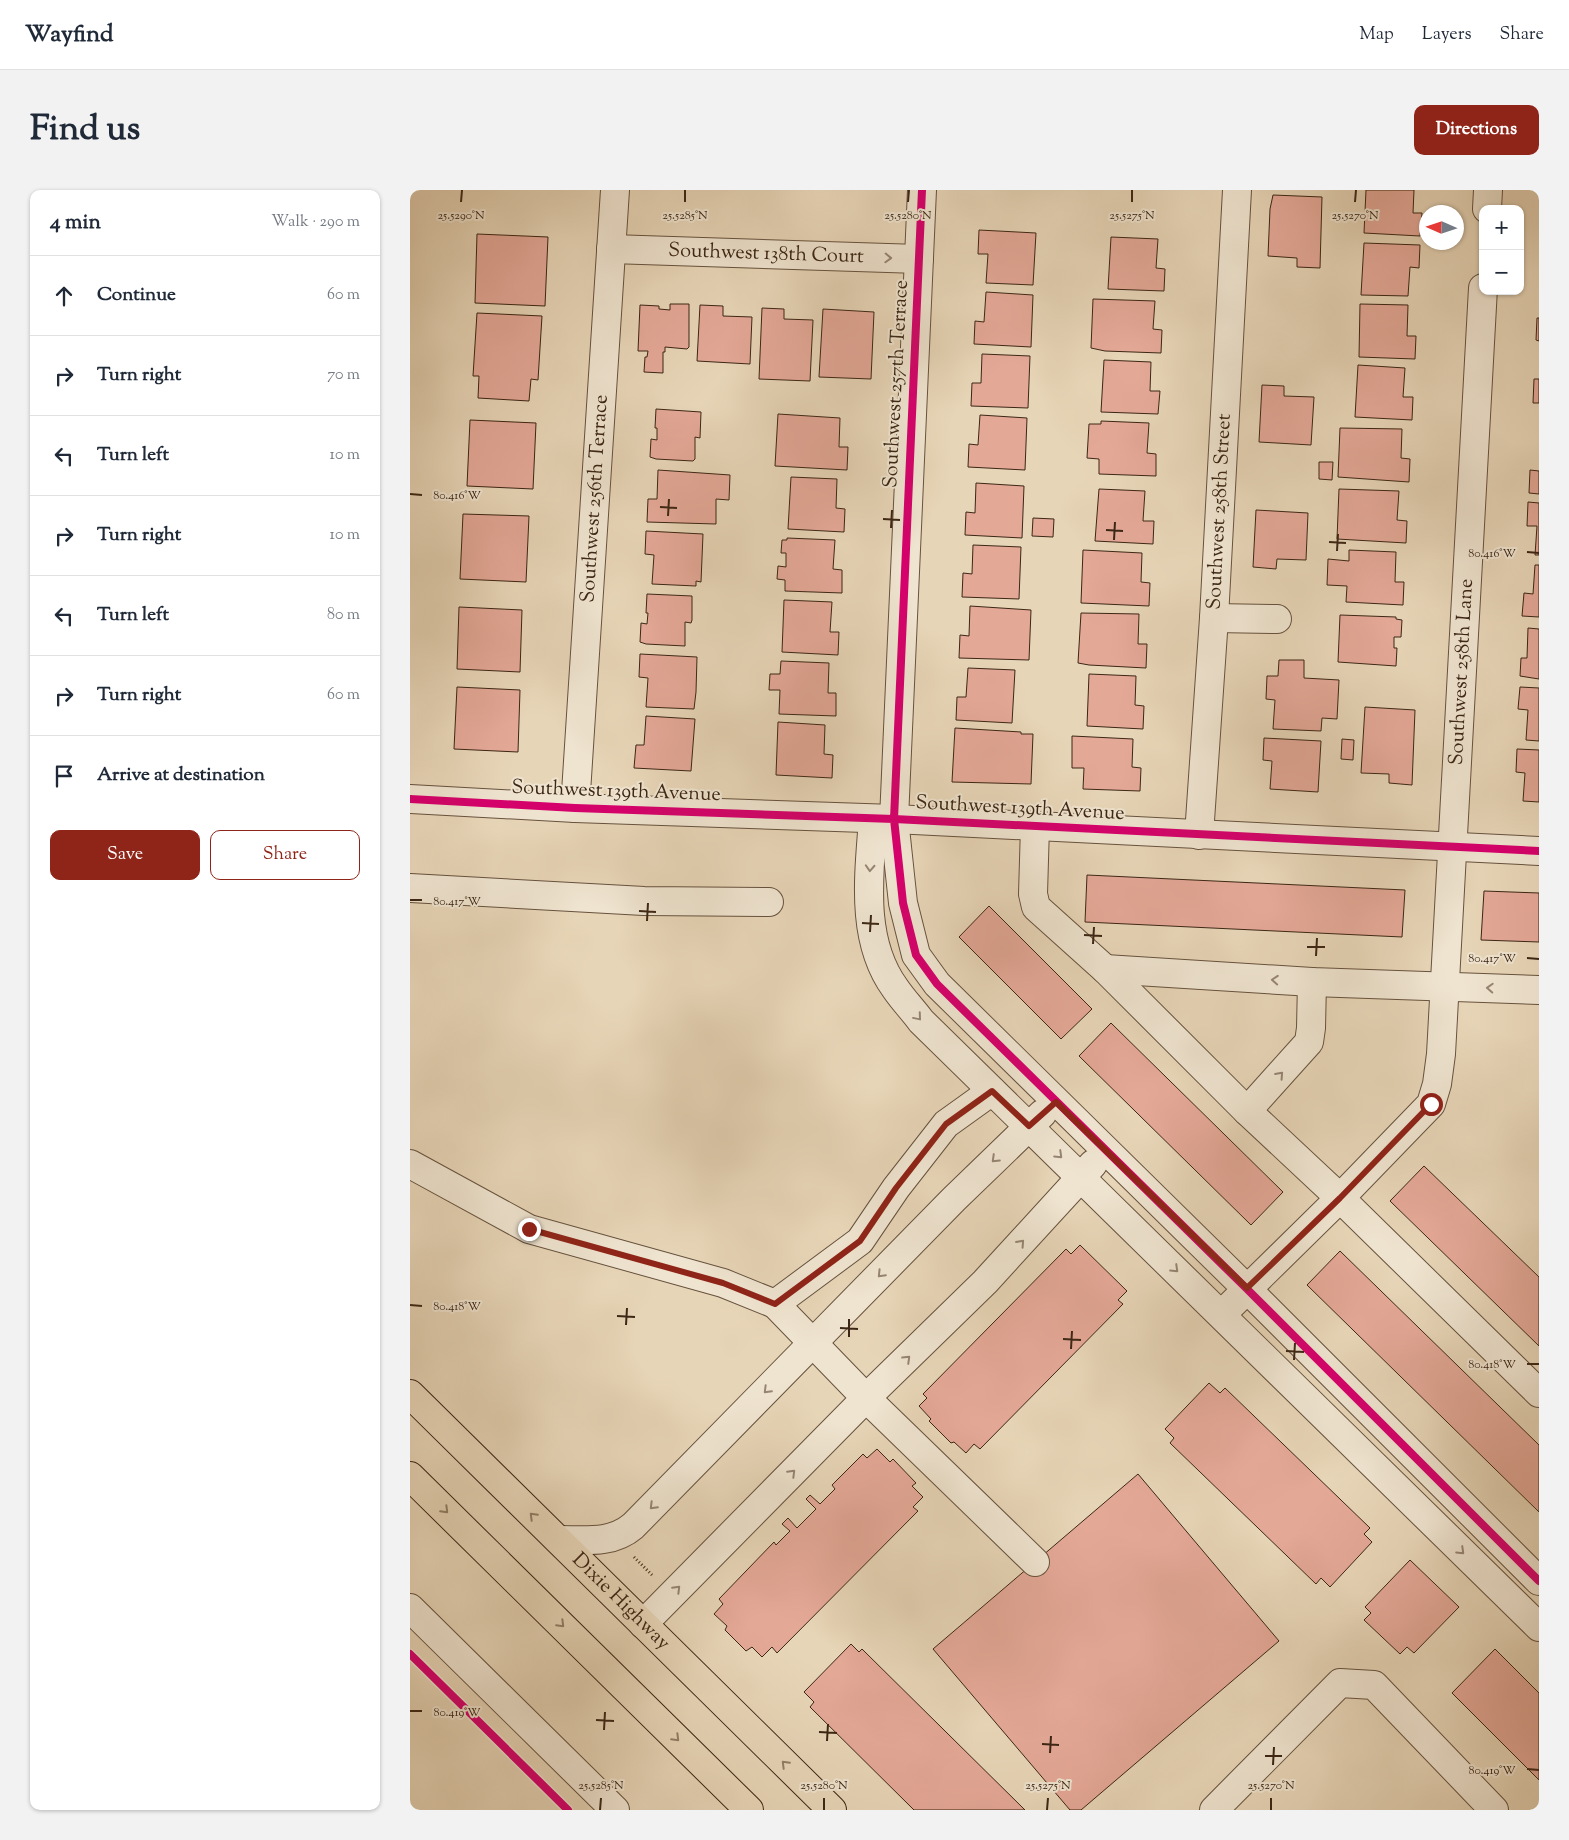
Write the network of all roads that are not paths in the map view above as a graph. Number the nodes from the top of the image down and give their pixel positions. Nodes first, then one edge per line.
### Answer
1 (615, 190) edge
2 (922, 190) edge
3 (1237, 190) edge
4 (1488, 190) edge
5 (1487, 205) edge
6 (612, 249) junction
7 (919, 259) junction
8 (1483, 295) edge
9 (1214, 618) junction
10 (1277, 619) dead end
11 (410, 799) edge
12 (576, 808) junction
13 (883, 819) junction
14 (1035, 826) junction
15 (1199, 835) junction
16 (1453, 846) junction
17 (1539, 851) edge
18 (410, 888) edge
19 (770, 902) dead end
20 (1105, 969) junction
21 (1312, 982) junction
22 (1444, 986) junction
23 (1539, 990) edge
24 (992, 1091) junction
25 (1056, 1102) junction
26 (1247, 1111) junction
27 (1029, 1126) junction
28 (1106, 1150) junction
29 (410, 1164) edge
30 (1080, 1176) junction
31 (1340, 1198) junction
32 (1247, 1288) junction
33 (775, 1304) junction
34 (1222, 1314) junction
35 (812, 1344) junction
36 (1539, 1393) edge
37 (410, 1394) edge
38 (866, 1398) junction
39 (410, 1476) edge
40 (558, 1540) junction
41 (1035, 1562) dead end
42 (1539, 1582) edge
43 (410, 1608) edge
44 (643, 1624) junction
45 (1539, 1627) edge
46 (616, 1810) edge
47 (749, 1810) edge
48 (832, 1810) edge
49 (1214, 1810) edge
50 (1494, 1810) edge

1 - 6 street, Southwest 256th Terrace
2 - 7 street, Southwest 257th Terrace
3 - 9 street, Southwest 258th Street
4 - 5 street
6 -> 7 street, Southwest 138th Court
6 - 12 street, Southwest 256th Terrace
7 - 13 street, Southwest 257th Terrace
8 - 16 street, Southwest 258th Lane
9 - 10 street
9 - 15 street, Southwest 258th Street
11 - 12 street, Southwest 139th Avenue
12 - 13 street, Southwest 139th Avenue
13 - 14 street, Southwest 139th Avenue
13 -> 24 street
13 - 25 street
14 - 15 street, Southwest 139th Avenue
14 - 20 street
15 - 16 street, Southwest 139th Avenue
16 - 17 street, Southwest 139th Avenue
16 - 22 street, Southwest 258th Lane
18 - 19 street
21 -> 20 street
20 - 26 street
21 - 22 street
26 -> 21 street
23 -> 22 street
22 - 31 street, Southwest 258th Lane
24 - 27 street
24 - 33 street
25 - 27 street
25 - 28 street
26 - 31 street
27 -> 30 street
27 -> 35 street
28 - 30 street
28 - 32 street
29 - 33 street
30 -> 34 street
38 -> 30 street
31 - 32 street, Southwest 258th Lane
31 - 36 street
32 - 34 street, Southwest 258th Lane
32 - 42 street
33 - 35 street
34 -> 45 street
35 - 38 street
35 -> 40 street
40 -> 37 highway, Dixie Highway
38 - 41 street
44 -> 38 street
39 -> 47 highway
40 - 44 highway, Dixie Highway
43 - 46 street
48 -> 44 highway, Dixie Highway
49 - 50 street

